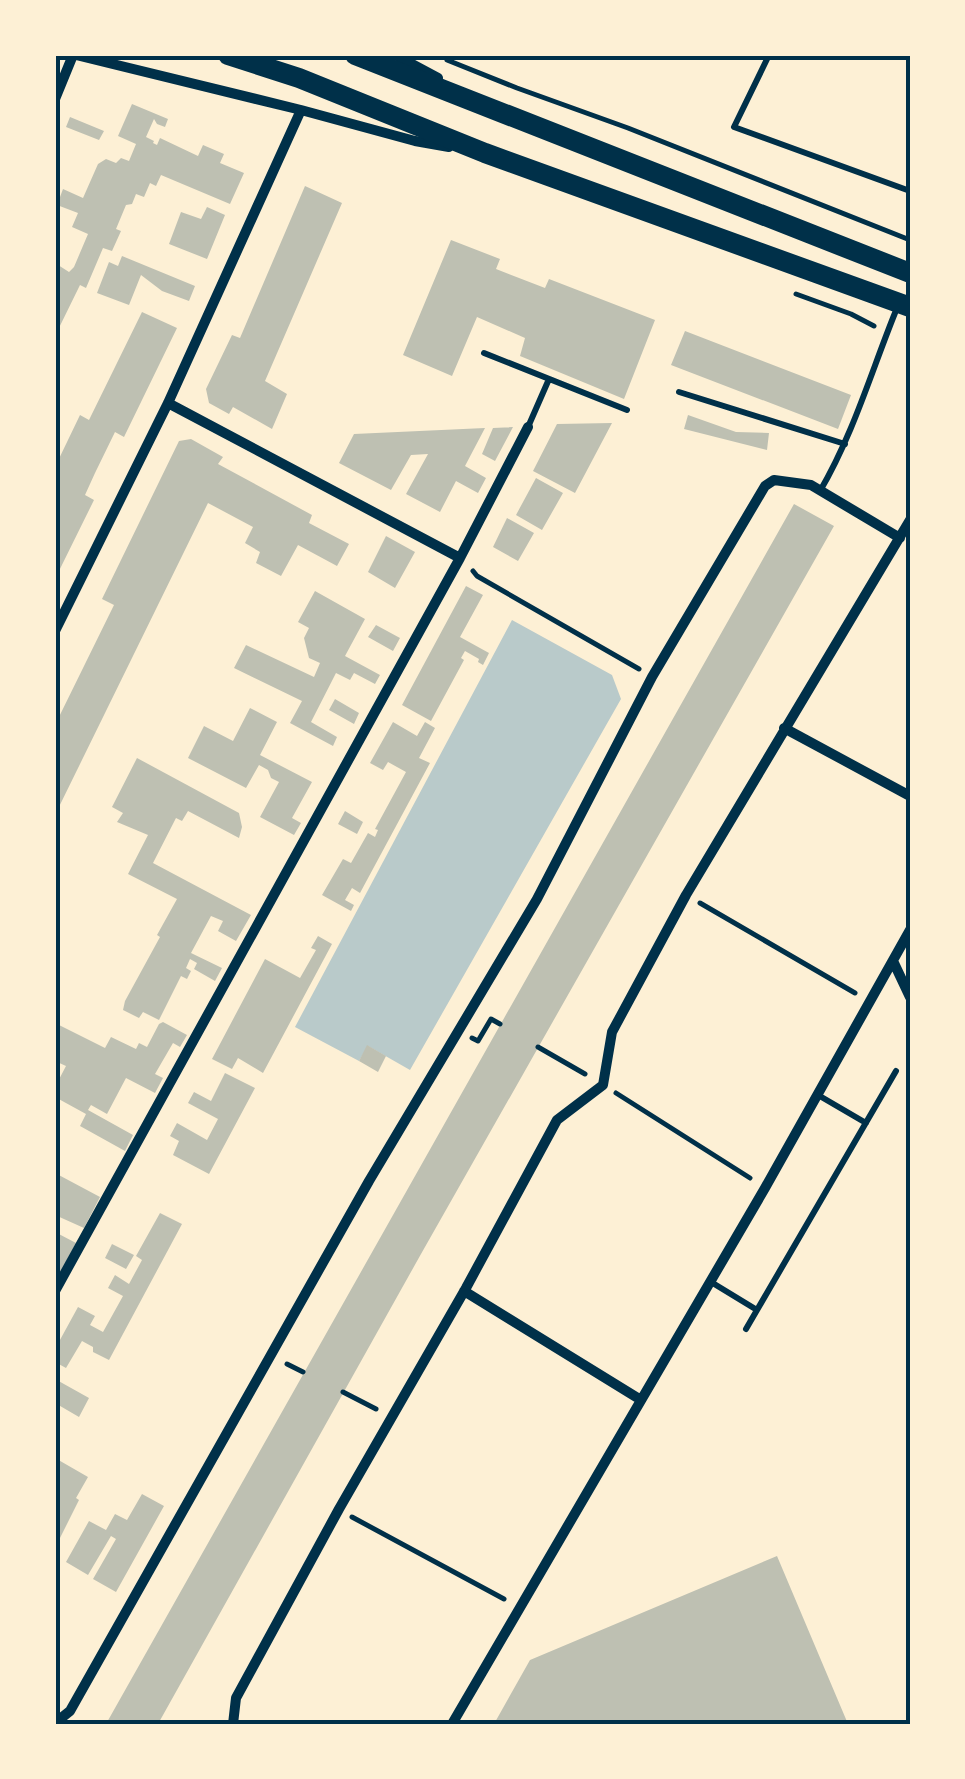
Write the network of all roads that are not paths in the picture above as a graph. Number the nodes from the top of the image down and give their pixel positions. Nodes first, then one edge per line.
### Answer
1 (75, 55) edge
2 (228, 55) edge
3 (355, 55) edge
4 (395, 55) edge
5 (769, 55) edge
6 (55, 99) edge
7 (491, 107) junction
8 (302, 110) junction
9 (486, 153) junction
10 (910, 192) edge
11 (910, 273) edge
12 (904, 304) edge
13 (484, 354) dead end
14 (549, 379) junction
15 (679, 392) dead end
16 (168, 403) junction
17 (627, 410) dead end
18 (528, 427) joint
19 (845, 444) junction
20 (820, 490) junction
21 (910, 520) edge
22 (900, 538) junction
23 (460, 558) junction
24 (55, 631) edge
25 (784, 728) junction
26 (910, 796) edge
27 (910, 930) edge
28 (893, 961) junction
29 (910, 997) edge
30 (896, 1071) dead end
31 (818, 1096) junction
32 (866, 1122) junction
33 (710, 1282) junction
34 (55, 1291) edge
35 (464, 1291) junction
36 (757, 1310) junction
37 (746, 1329) dead end
38 (640, 1400) junction
39 (55, 1723) edge
40 (233, 1724) edge
41 (452, 1724) edge

1 - 6 street
1 - 8 street
2 - 9 main road
3 - 7 main road
4 - 7 street
5 - 10 lane
7 - 11 main road
8 - 9 street
8 - 16 street
9 - 12 main road
12 - 19 lane
13 - 14 lane
14 - 17 lane
14 - 18 lane
15 - 19 lane
16 - 23 street
16 - 24 street
18 - 23 street
19 - 20 lane
20 - 22 street
20 - 39 street
21 - 22 street
22 - 25 street
23 - 34 street
25 - 26 street
25 - 35 street
27 - 28 street
28 - 29 street
28 - 31 street
30 - 32 lane
31 - 32 lane
31 - 33 street
32 - 36 lane
33 - 36 lane
33 - 38 street
35 - 38 street
35 - 40 street
36 - 37 lane
38 - 41 street

